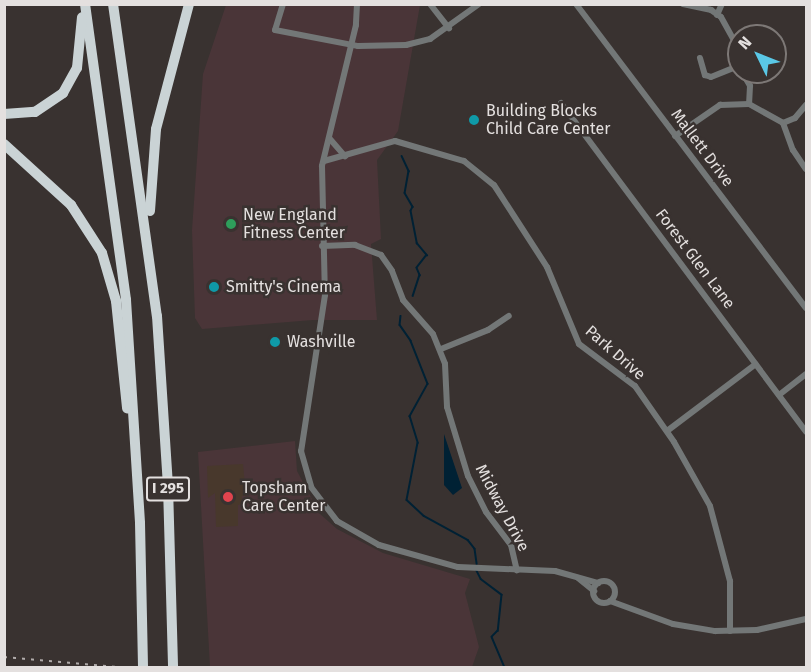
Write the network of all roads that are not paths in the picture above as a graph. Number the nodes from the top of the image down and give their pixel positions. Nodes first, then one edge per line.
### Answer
1 (83, 4) edge
2 (113, 4) edge
3 (189, 4) edge
4 (283, 4) edge
5 (357, 4) edge
6 (430, 4) edge
7 (479, 4) edge
8 (576, 4) edge
9 (683, 4) edge
10 (722, 4) edge
11 (717, 15) junction
12 (449, 28) junction
13 (727, 30) edge
14 (350, 45) junction
15 (700, 58) dead end
16 (727, 71) edge
17 (749, 84) edge
18 (561, 103) dead end
19 (749, 104) junction
20 (807, 105) edge
21 (4, 114) edge
22 (783, 123) junction
23 (675, 136) junction
24 (330, 139) junction
25 (4, 144) edge
26 (345, 156) junction
27 (324, 161) junction
28 (807, 169) edge
29 (322, 246) junction
30 (150, 250) junction
31 (807, 308) edge
32 (509, 316) dead end
33 (441, 349) junction
34 (756, 364) junction
35 (807, 374) edge
36 (779, 394) junction
37 (667, 431) junction
38 (807, 432) edge
39 (137, 470) junction
40 (517, 570) junction
41 (576, 576) junction
42 (598, 583) junction
43 (594, 591) junction
44 (615, 593) junction
45 (609, 601) junction
46 (629, 607) junction
47 (807, 619) edge
48 (730, 632) junction
49 (173, 665) edge
50 (143, 668) edge

1 - 21 highway
1 - 39 highway, I 295
2 - 30 highway, I 295
3 - 30 highway
4 - 14 street
5 - 14 street
6 - 12 street
7 - 12 street
8 - 23 street, Mallett Drive
9 - 11 street
10 - 11 street
11 - 13 street
12 - 14 street
14 - 24 street
15 - 16 street
17 - 19 street
18 - 34 street, Forest Glen Lane
19 - 22 street
19 - 23 street
20 - 22 street
22 - 28 street
23 - 31 street, Mallett Drive
24 - 26 street
24 - 27 street
25 - 39 highway
26 - 27 street, Park Drive
26 - 37 street, Park Drive
27 - 29 street
29 - 33 street, Midway Drive
29 - 40 street
30 - 49 highway, I 295
32 - 33 street
33 - 40 street, Midway Drive
34 - 36 street, Forest Glen Lane
34 - 37 street
35 - 36 street
36 - 38 street, Forest Glen Lane
37 - 48 street, Park Drive
39 - 50 highway, I 295
40 - 41 street
41 - 42 street
41 - 43 street
42 - 43 street
42 - 44 street
43 - 45 street
44 - 45 street
44 - 46 street
45 - 46 street
46 - 48 street
47 - 48 street

